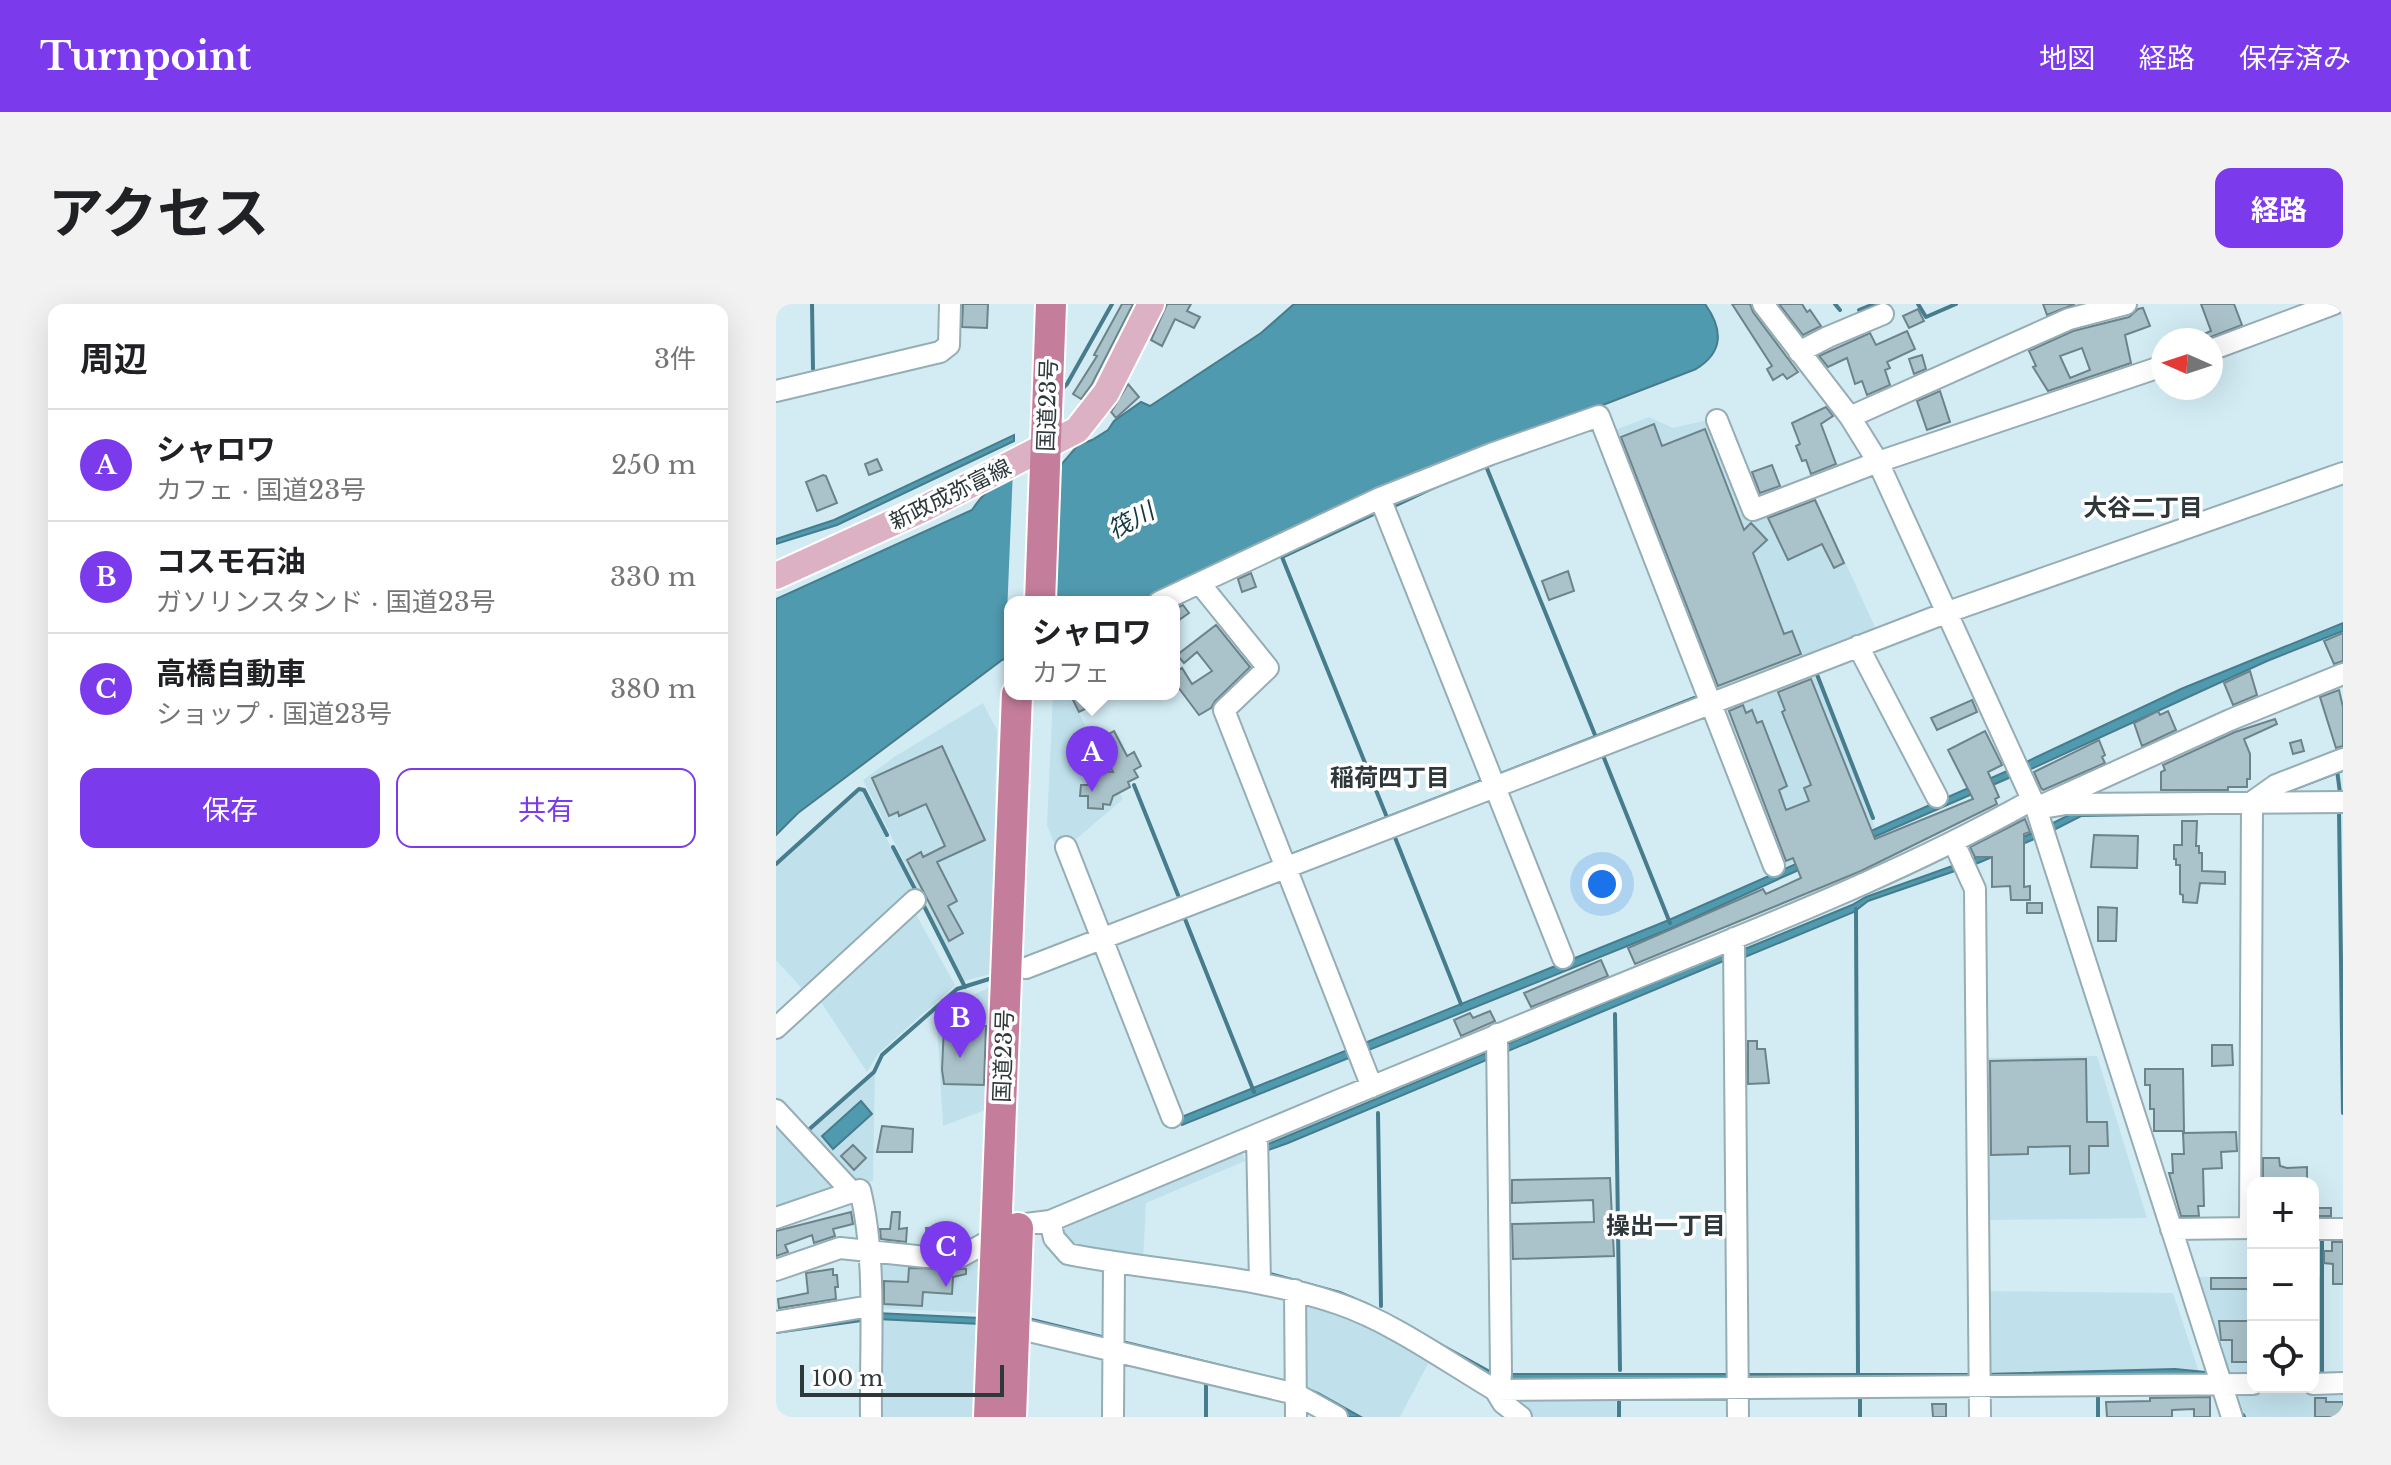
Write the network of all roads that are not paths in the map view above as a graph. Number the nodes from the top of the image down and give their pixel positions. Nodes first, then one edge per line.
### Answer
1 (950, 304) edge
2 (1032, 304) edge
3 (1051, 304) edge
4 (1151, 304) edge
5 (1763, 304) edge
6 (2126, 304) edge
7 (2336, 304) edge
8 (1883, 314) dead end
9 (2343, 319) edge
10 (2223, 346) edge
11 (1799, 352) junction
12 (2151, 370) edge
13 (776, 391) edge
14 (1850, 417) junction
15 (1717, 420) dead end
16 (1035, 456) junction
17 (1878, 462) junction
18 (2343, 473) edge
19 (1380, 498) junction
20 (776, 576) edge
21 (1201, 585) junction
22 (1022, 596) edge
23 (1040, 596) edge
24 (1174, 596) edge
25 (1948, 612) junction
26 (1858, 646) junction
27 (2343, 674) edge
28 (1017, 700) edge
29 (1037, 700) edge
30 (1708, 703) junction
31 (2343, 759) edge
32 (1494, 786) junction
33 (1937, 797) dead end
34 (2343, 802) edge
35 (2034, 804) junction
36 (2260, 806) junction
37 (1066, 847) dead end
38 (1960, 857) junction
39 (1774, 866) dead end
40 (1285, 868) junction
41 (915, 900) dead end
42 (1102, 939) junction
43 (1733, 950) junction
44 (1563, 958) dead end
45 (1026, 968) junction
46 (776, 1028) edge
47 (1497, 1047) junction
48 (1372, 1087) junction
49 (776, 1110) edge
50 (1172, 1117) dead end
51 (1257, 1146) junction
52 (2252, 1177) edge
53 (852, 1192) junction
54 (776, 1218) edge
55 (1050, 1221) junction
56 (2247, 1228) edge
57 (2171, 1229) junction
58 (2319, 1229) edge
59 (2343, 1229) edge
60 (1007, 1232) junction
61 (868, 1250) junction
62 (1114, 1263) junction
63 (776, 1270) edge
64 (1260, 1283) junction
65 (1295, 1290) junction
66 (870, 1313) junction
67 (776, 1322) edge
68 (1029, 1331) dead end
69 (1113, 1345) junction
70 (1980, 1381) junction
71 (1498, 1382) junction
72 (1738, 1382) junction
73 (2343, 1383) edge
74 (2222, 1384) junction
75 (2247, 1384) edge
76 (2319, 1384) edge
77 (1295, 1389) junction
78 (871, 1417) edge
79 (989, 1417) edge
80 (1011, 1417) edge
81 (1113, 1417) edge
82 (1296, 1417) edge
83 (1337, 1417) edge
84 (1519, 1417) edge
85 (1738, 1417) edge
86 (1980, 1417) edge
87 (2232, 1417) edge

1 - 13 street
2 - 16 highway, 国道23号
3 - 16 highway, 国道23号
4 - 16 main road, 新政成弥富線
5 - 11 street
6 - 14 street
7 - 9 street
7 - 10 street
8 - 11 street
11 - 14 street
12 - 17 street
14 - 17 street
15 - 17 street
16 - 20 main road, 新政成弥富線
16 - 22 highway, 国道23号
16 - 23 highway, 国道23号
17 - 25 street
18 - 25 street
19 - 21 street
19 - 30 street
19 - 32 street
21 - 24 street
21 - 40 street
25 - 26 street
25 - 35 street
26 - 30 street
26 - 33 street
27 - 35 street
28 - 60 highway, 国道23号
29 - 45 highway, 国道23号
30 - 32 street
30 - 39 street
31 - 36 street
32 - 40 street
32 - 44 street
34 - 36 street
35 - 36 street
35 - 38 street
35 - 57 street
36 - 52 street
37 - 42 street
38 - 43 street
38 - 70 street
40 - 42 street
40 - 48 street
41 - 46 street
42 - 45 street
42 - 50 street
43 - 47 street
43 - 72 street
45 - 60 highway, 国道23号
47 - 48 street
47 - 71 street
48 - 51 street
49 - 53 street
51 - 55 street
51 - 64 street
53 - 54 street
53 - 61 street
55 - 60 street
55 - 62 street
56 - 57 street
57 - 74 street
58 - 59 street
60 - 61 street
60 - 79 highway, 国道23号
60 - 80 highway, 国道23号
61 - 63 street
61 - 66 street
62 - 64 street
62 - 69 street
64 - 65 street
65 - 71 street
65 - 77 street
66 - 67 street
66 - 78 street
68 - 69 street
69 - 77 street
69 - 81 street
70 - 72 street
70 - 74 street
70 - 86 street
71 - 72 street
71 - 84 street
72 - 85 street
73 - 76 street
74 - 75 street
74 - 87 street
77 - 82 street
77 - 83 street

